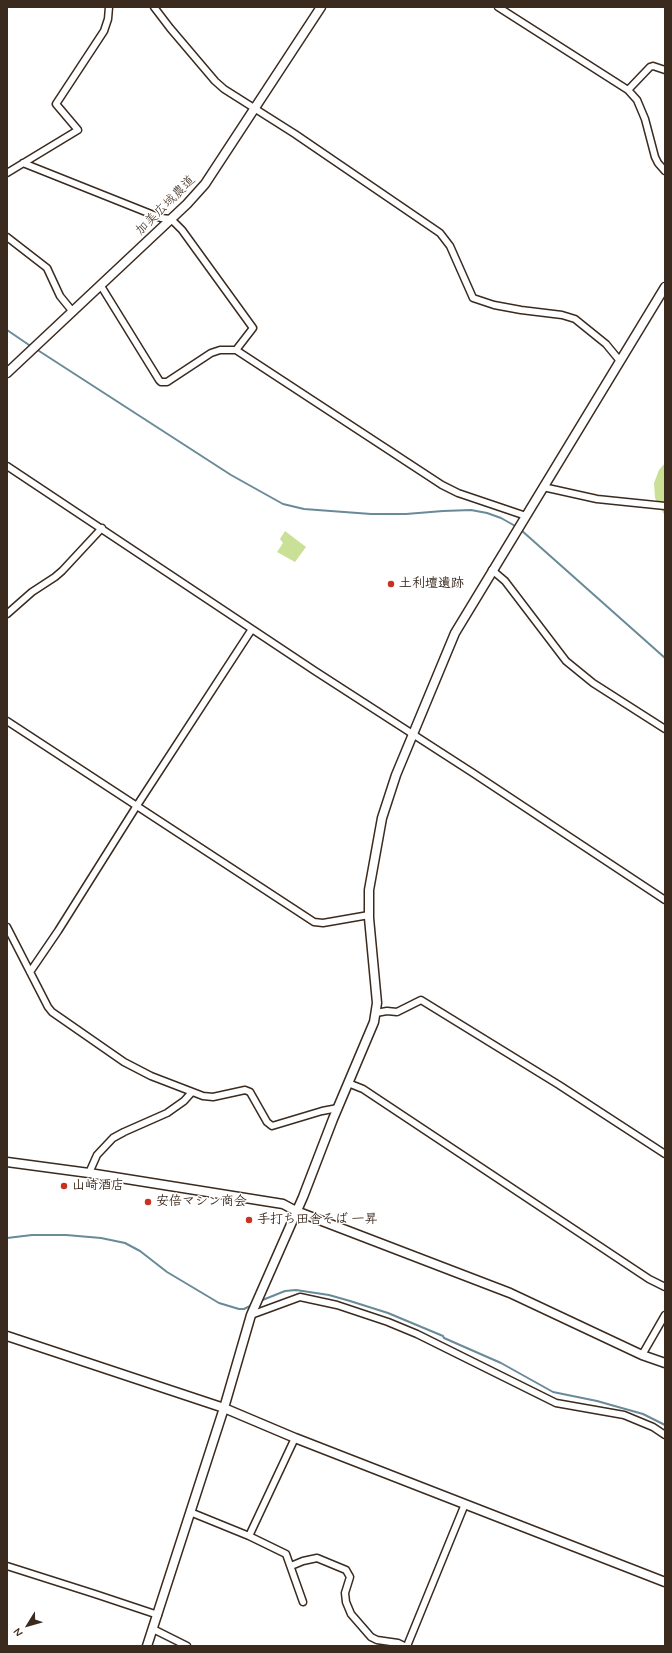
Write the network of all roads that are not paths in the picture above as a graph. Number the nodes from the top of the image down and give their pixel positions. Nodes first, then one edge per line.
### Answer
1 (109, 7) edge
2 (154, 7) edge
3 (321, 7) edge
4 (498, 7) edge
5 (665, 70) edge
6 (628, 90) junction
7 (254, 108) junction
8 (23, 163) junction
9 (665, 171) edge
10 (7, 173) edge
11 (171, 219) junction
12 (7, 237) edge
13 (101, 286) junction
14 (665, 287) edge
15 (73, 312) junction
16 (236, 350) junction
17 (620, 361) junction
18 (7, 373) edge
19 (7, 466) edge
20 (543, 487) junction
21 (665, 506) edge
22 (525, 519) junction
23 (102, 528) junction
24 (492, 570) junction
25 (7, 614) edge
26 (252, 629) junction
27 (7, 721) edge
28 (665, 729) edge
29 (412, 733) junction
30 (136, 807) junction
31 (665, 900) edge
32 (369, 915) junction
33 (7, 927) edge
34 (30, 972) junction
35 (376, 1013) junction
36 (348, 1083) junction
37 (192, 1092) junction
38 (338, 1108) junction
39 (665, 1154) edge
40 (7, 1162) edge
41 (89, 1173) junction
42 (296, 1211) junction
43 (665, 1287) edge
44 (252, 1311) junction
45 (665, 1315) edge
46 (7, 1336) edge
47 (642, 1355) junction
48 (665, 1363) edge
49 (224, 1408) junction
50 (665, 1435) edge
51 (295, 1438) junction
52 (465, 1504) junction
53 (190, 1512) junction
54 (248, 1536) junction
55 (7, 1566) edge
56 (291, 1566) junction
57 (665, 1582) edge
58 (303, 1602) dead end
59 (158, 1615) junction
60 (153, 1629) junction
61 (147, 1646) edge
62 (187, 1646) edge
63 (406, 1646) edge

1 - 8 street
2 - 7 street
3 - 7 street, 加美広域農道
4 - 6 street
5 - 6 street
6 - 9 street
7 - 11 street, 加美広域農道
7 - 17 street
8 - 10 street
8 - 11 street
11 - 13 street, 加美広域農道
11 - 16 street
12 - 15 street
13 - 15 street, 加美広域農道
13 - 16 street
14 - 17 street
15 - 18 street, 加美広域農道
16 - 22 street
17 - 20 street
19 - 23 street
20 - 21 street
20 - 22 street
22 - 24 street
23 - 25 street
23 - 26 street
24 - 28 street
24 - 29 street
26 - 29 street
26 - 30 street
27 - 30 street
29 - 31 street
29 - 32 street
30 - 32 street
30 - 34 street
32 - 35 street
33 - 34 street
34 - 37 street
35 - 36 street
35 - 39 street
36 - 38 street
36 - 43 street
37 - 38 street
37 - 41 street
38 - 42 street
40 - 41 street
41 - 42 street
42 - 44 street
42 - 47 street
44 - 49 street
44 - 50 street
45 - 47 street
46 - 49 street
47 - 48 street
49 - 51 street
49 - 53 street
51 - 52 street
51 - 54 street
52 - 57 street
52 - 63 street
53 - 54 street
53 - 59 street
54 - 56 street
55 - 59 street
56 - 58 street
56 - 63 street
59 - 60 street
60 - 61 street
60 - 62 street

